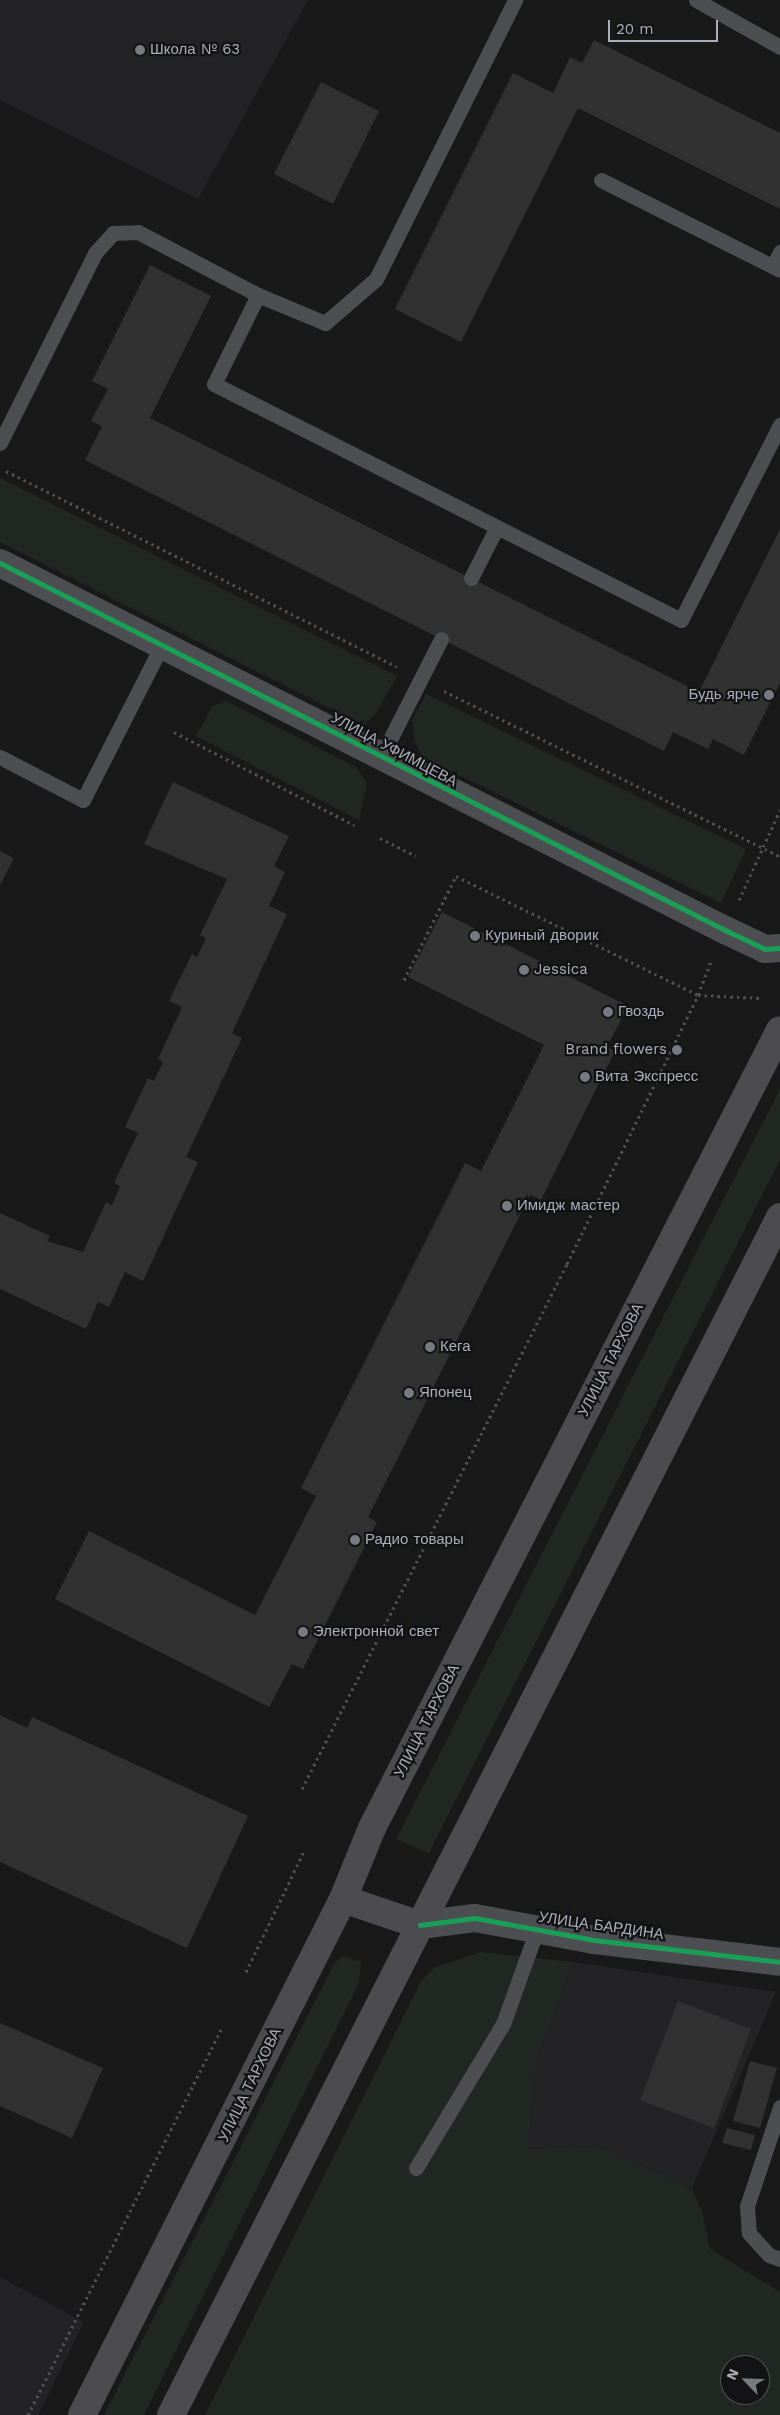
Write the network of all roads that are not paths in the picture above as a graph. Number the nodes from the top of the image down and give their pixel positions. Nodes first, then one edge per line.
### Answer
1 (515, 0) edge
2 (696, 0) edge
3 (780, 47) edge
4 (601, 180) dead end
5 (780, 252) edge
6 (776, 268) edge
7 (258, 295) junction
8 (780, 425) edge
9 (0, 443) edge
10 (496, 527) junction
11 (0, 564) edge
12 (471, 578) dead end
13 (441, 639) dead end
14 (162, 645) junction
15 (382, 755) junction
16 (0, 758) edge
17 (780, 948) edge
18 (780, 1030) edge
19 (780, 1217) edge
20 (344, 1899) junction
21 (420, 1925) junction
22 (537, 1930) junction
23 (780, 1962) edge
24 (780, 2107) edge
25 (416, 2168) dead end
26 (780, 2259) edge
27 (82, 2415) edge
28 (171, 2415) edge

1 - 7 lane
2 - 3 lane
4 - 6 lane
5 - 6 lane
7 - 9 lane
7 - 10 lane
8 - 10 lane
10 - 12 lane
11 - 14 street, УЛИЦА УФИМЦЕВА
13 - 15 lane
14 - 15 street, УЛИЦА УФИМЦЕВА
14 - 16 lane
15 - 17 street, УЛИЦА УФИМЦЕВА
18 - 20 main road, УЛИЦА ТАРХОВА
19 - 21 main road
20 - 21 main road
20 - 27 main road, УЛИЦА ТАРХОВА
21 - 22 street, УЛИЦА БАРДИНА
21 - 28 main road
22 - 23 street, УЛИЦА БАРДИНА
22 - 25 lane
24 - 26 lane

